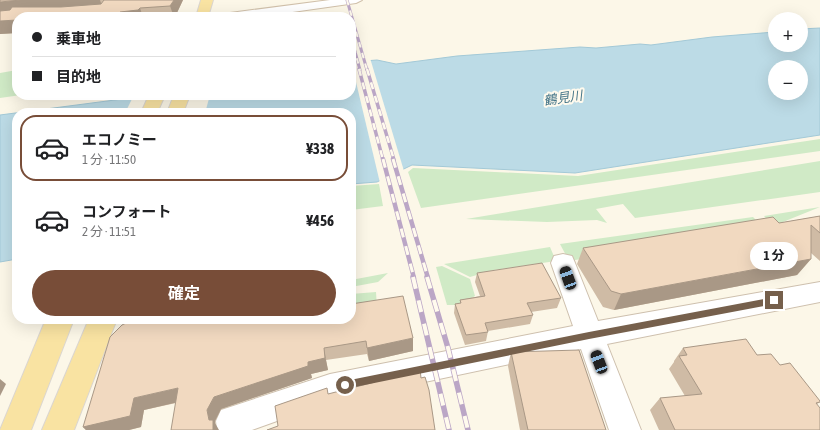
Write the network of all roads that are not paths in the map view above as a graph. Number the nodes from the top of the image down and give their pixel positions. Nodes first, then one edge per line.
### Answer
1 (208, 0) edge
2 (356, 0) edge
3 (204, 12) edge
4 (267, 12) edge
5 (562, 263) dead end
6 (820, 292) edge
7 (58, 324) edge
8 (101, 324) edge
9 (589, 335) junction
10 (14, 430) edge
11 (58, 430) edge
12 (233, 430) edge
13 (625, 430) edge

1 - 3 main road
2 - 4 street
5 - 9 street
6 - 9 street
7 - 10 main road
8 - 11 main road
9 - 12 street
9 - 13 street

